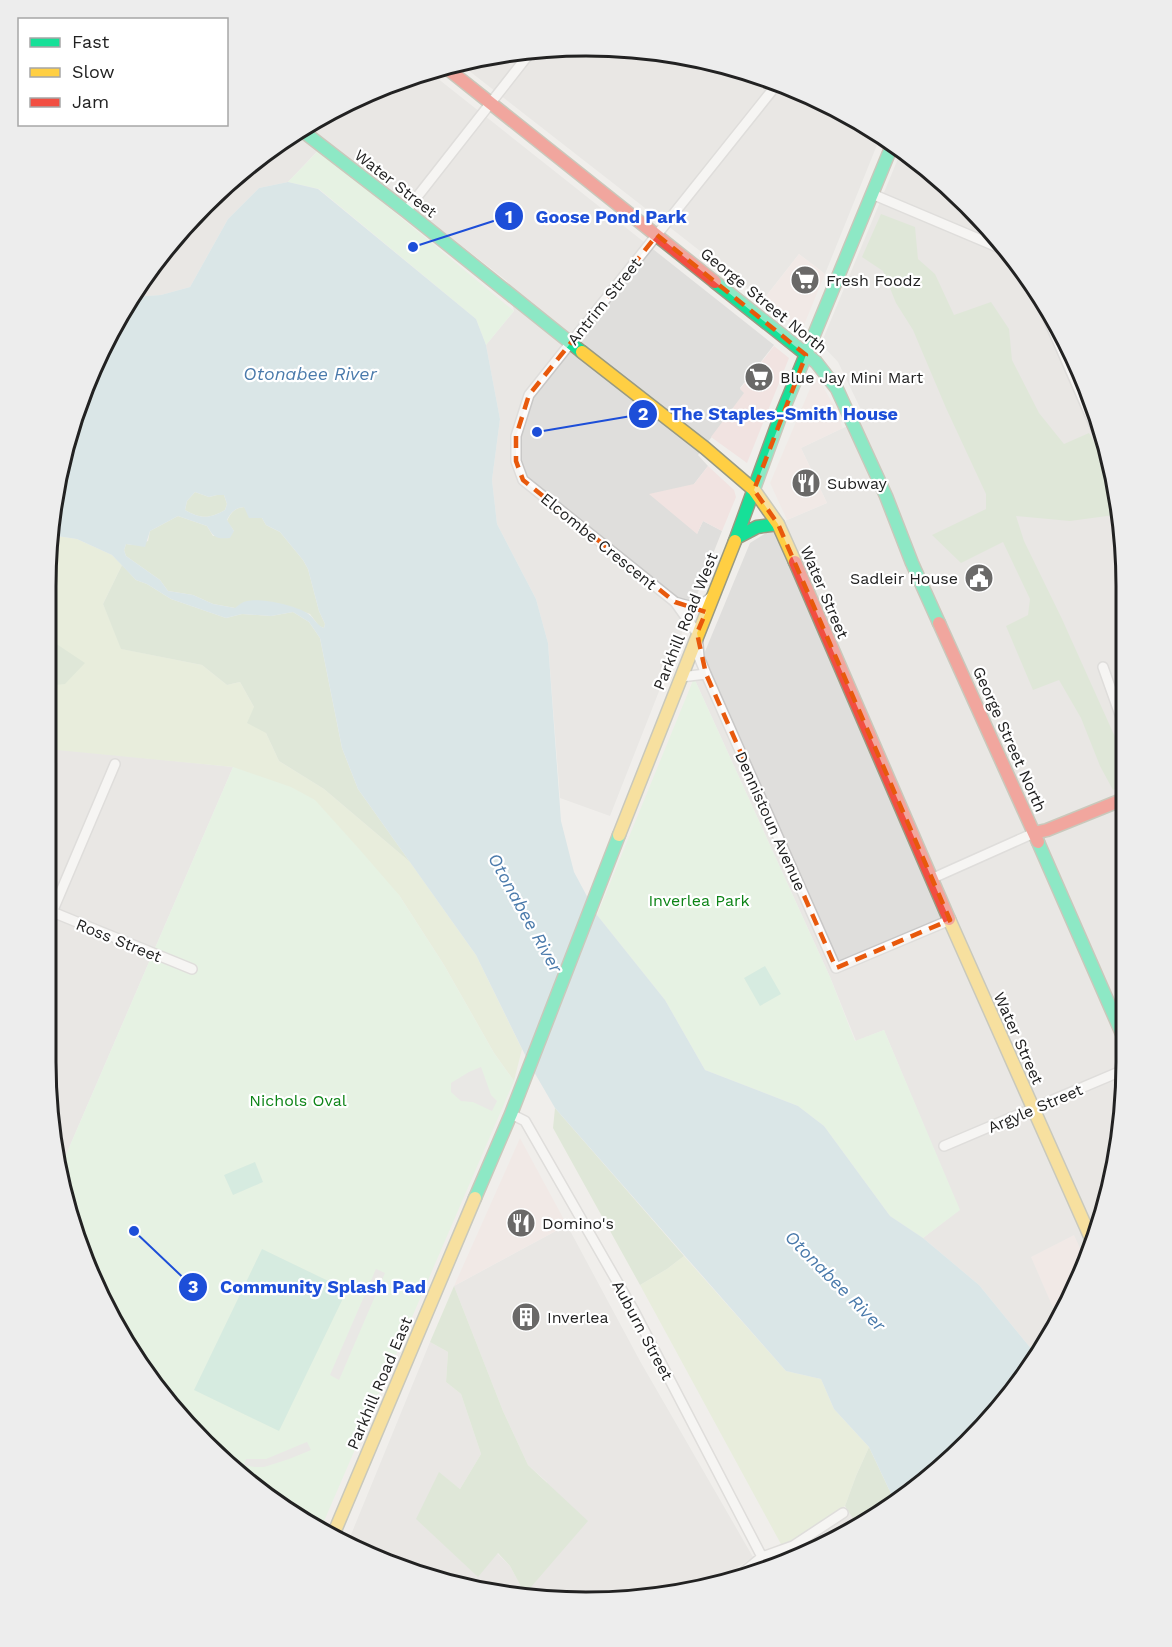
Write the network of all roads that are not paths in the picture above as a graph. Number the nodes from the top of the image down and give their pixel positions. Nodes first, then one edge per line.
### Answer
1 (525, 59) edge
2 (453, 73) edge
3 (773, 90) edge
4 (490, 103) junction
5 (308, 135) edge
6 (890, 151) edge
7 (873, 194) junction
8 (406, 211) junction
9 (657, 235) junction
10 (992, 245) edge
11 (570, 343) junction
12 (807, 355) junction
13 (523, 480) joint
14 (754, 490) junction
15 (778, 524) junction
16 (735, 538) junction
17 (712, 595) junction
18 (675, 602) junction
19 (697, 633) junction
20 (1103, 667) dead end
21 (706, 674) junction
22 (681, 677) junction
23 (1116, 704) edge
24 (115, 764) dead end
25 (1116, 802) edge
26 (1034, 833) junction
27 (931, 879) junction
28 (56, 895) edge
29 (56, 914) edge
30 (950, 920) junction
31 (192, 969) dead end
32 (1116, 1020) edge
33 (1116, 1073) edge
34 (1032, 1109) junction
35 (511, 1114) junction
36 (944, 1146) dead end
37 (1088, 1232) edge
38 (843, 1513) dead end
39 (336, 1528) edge
40 (802, 1545) edge
41 (786, 1552) edge
42 (762, 1557) junction
43 (753, 1564) edge

1 - 4 street
2 - 4 main road, George Street North
3 - 9 street, Antrim Street
4 - 8 street
4 - 9 main road, George Street North
5 - 8 main road, Water Street
6 - 7 main road, Parkhill Road West
7 - 10 street
7 - 12 main road, Parkhill Road West
8 - 11 main road, Water Street
9 - 11 street, Antrim Street
9 - 12 main road, George Street North
11 - 13 street, Antrim Street
11 - 14 main road, Water Street
12 - 14 main road, Parkhill Road West
12 - 26 main road, George Street North
13 - 18 street, Elcombe Crescent
14 - 15 main road, Water Street
14 - 16 main road, Parkhill Road West
15 - 16 main road
15 - 27 main road, Water Street
16 - 17 main road, Parkhill Road West
17 - 18 street
17 - 19 main road, Parkhill Road West
18 - 19 street, Elcombe Crescent
19 - 21 street, Dennistoun Avenue
19 - 22 main road, Parkhill Road West
20 - 23 street
21 - 22 street
21 - 30 street, Dennistoun Avenue
22 - 35 main road, Parkhill Road West
24 - 28 street
25 - 26 main road
26 - 27 street
26 - 32 main road, George Street North
27 - 30 main road, Water Street
29 - 31 street, Ross Street
30 - 34 main road, Water Street
33 - 34 street, Argyle Street
34 - 36 street, Argyle Street
34 - 37 main road, Water Street
35 - 39 main road, Parkhill Road East
35 - 42 street, Auburn Street
38 - 40 street
41 - 42 street
42 - 43 street

